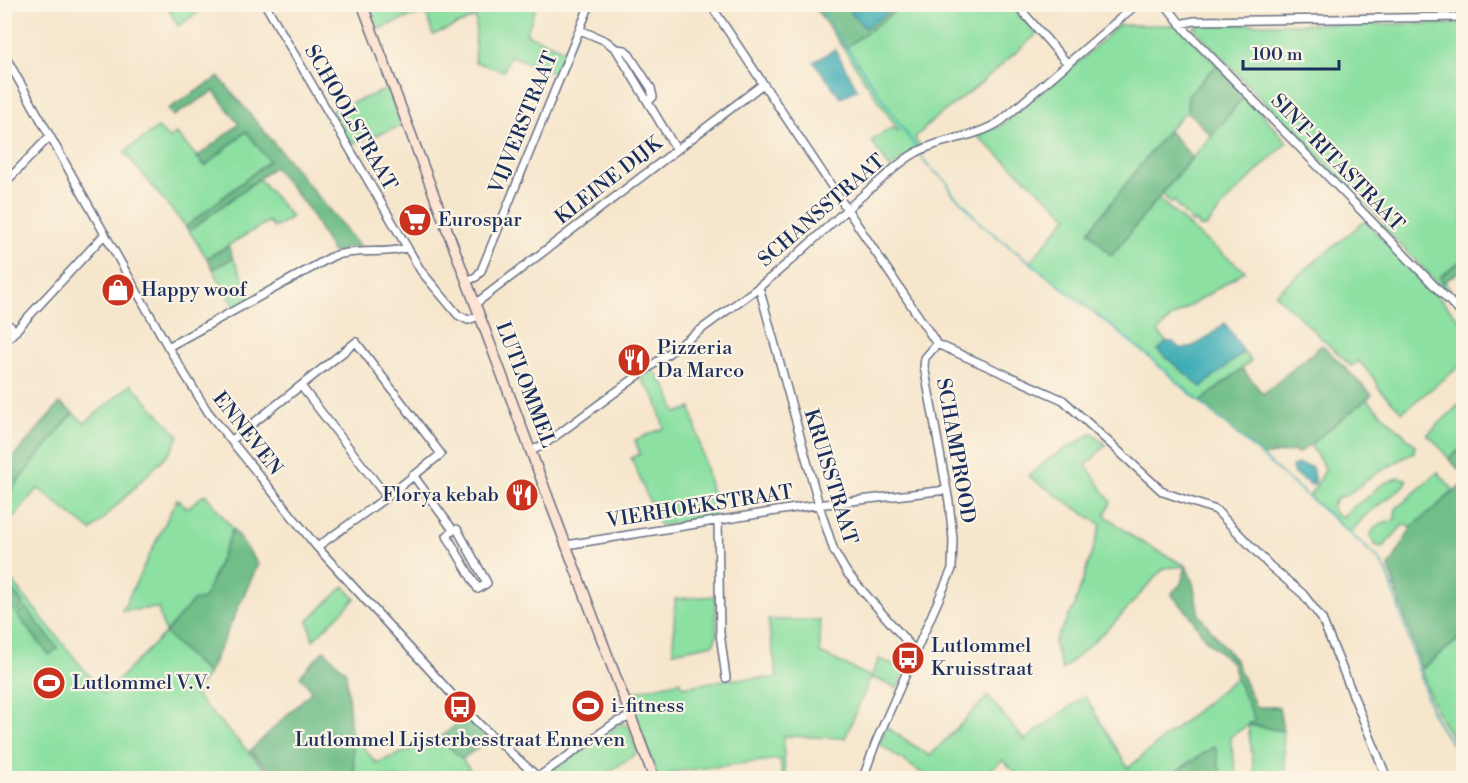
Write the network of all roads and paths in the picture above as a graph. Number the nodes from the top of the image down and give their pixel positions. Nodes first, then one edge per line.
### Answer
1 (265, 4) edge
2 (362, 4) edge
3 (590, 4) edge
4 (710, 4) edge
5 (1016, 4) edge
6 (1137, 4) edge
7 (1165, 4) edge
8 (1464, 17) edge
9 (1180, 24) junction
10 (580, 30) junction
11 (4, 54) edge
12 (1068, 64) junction
13 (763, 84) junction
14 (50, 136) junction
15 (676, 149) junction
16 (4, 184) edge
17 (847, 209) junction
18 (105, 234) junction
19 (407, 248) junction
20 (466, 280) junction
21 (759, 287) junction
22 (475, 303) junction
23 (479, 316) junction
24 (1464, 316) edge
25 (4, 321) edge
26 (16, 331) junction
27 (4, 343) edge
28 (937, 344) junction
29 (168, 347) junction
30 (301, 386) junction
31 (232, 440) junction
32 (530, 451) junction
33 (413, 475) junction
34 (947, 490) junction
35 (387, 496) junction
36 (819, 505) junction
37 (718, 521) junction
38 (453, 530) junction
39 (566, 545) junction
40 (317, 547) junction
41 (916, 652) junction
42 (726, 678) dead end
43 (630, 717) junction
44 (538, 778) edge
45 (654, 778) edge
46 (863, 778) edge
47 (1387, 778) edge

1 - 19 street, SCHOOLSTRAAT
2 - 20 main road, LUTLOMMEL
3 - 10 street, VIJVERSTRAAT
4 - 13 street
5 - 12 street
6 - 12 street, SCHANSSTRAAT
7 - 9 street, SINT-RITASTRAAT
8 - 9 street
9 - 24 street, SINT-RITASTRAAT
10 - 15 street
10 - 20 street, VIJVERSTRAAT
11 - 14 street, ENNEVEN
12 - 17 street, SCHANSSTRAAT
13 - 15 street, KLEINE DIJK
13 - 17 street
14 - 16 street
14 - 18 street, ENNEVEN
15 - 22 street, KLEINE DIJK
17 - 21 street, SCHANSSTRAAT
17 - 28 street
18 - 26 street
18 - 29 street, ENNEVEN
19 - 23 street, SCHOOLSTRAAT
19 - 29 street
20 - 22 main road, LUTLOMMEL
21 - 32 street, SCHANSSTRAAT
21 - 36 street, KRUISSTRAAT
22 - 23 main road, LUTLOMMEL
23 - 32 main road, LUTLOMMEL
25 - 26 street
26 - 27 street
28 - 34 street, SCHAMPROOD
28 - 47 street
29 - 31 street, ENNEVEN
30 - 31 street
30 - 33 street
30 - 35 street
31 - 40 street, ENNEVEN
32 - 39 main road, LUTLOMMEL
33 - 35 street
33 - 38 street
34 - 36 street, VIERHOEKSTRAAT
34 - 41 street, SCHAMPROOD
35 - 40 street
36 - 37 street, VIERHOEKSTRAAT
36 - 41 street, KRUISSTRAAT
37 - 39 street, VIERHOEKSTRAAT
37 - 42 street
38 - 38 street
39 - 43 main road, LUTLOMMEL
40 - 44 street, ENNEVEN
41 - 46 street, SCHAMPROOD
43 - 44 street
43 - 45 main road, LUTLOMMEL

